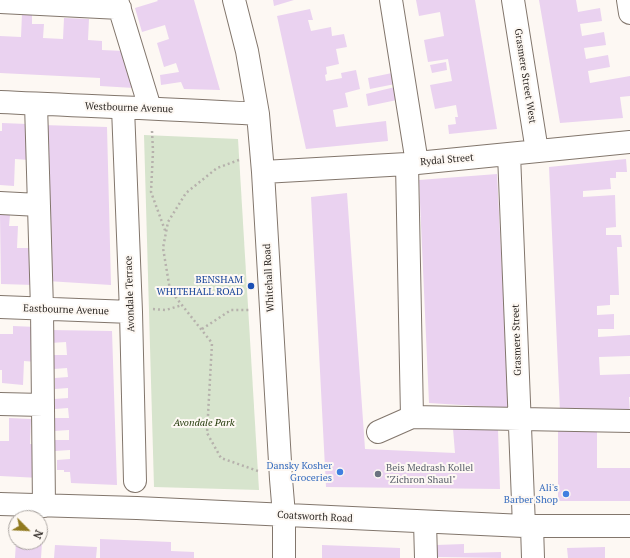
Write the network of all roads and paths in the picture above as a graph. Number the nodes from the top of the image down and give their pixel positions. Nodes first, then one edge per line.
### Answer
1 (234, 0) edge
2 (391, 0) edge
3 (512, 0) edge
4 (628, 0) edge
5 (0, 2) edge
6 (119, 4) edge
7 (630, 13) edge
8 (0, 102) edge
9 (36, 104) junction
10 (122, 108) junction
11 (150, 108) junction
12 (258, 114) junction
13 (630, 142) edge
14 (537, 151) junction
15 (509, 154) junction
16 (262, 162) junction
17 (412, 164) junction
18 (0, 203) edge
19 (39, 205) junction
20 (166, 234) junction
21 (0, 307) edge
22 (42, 309) junction
23 (271, 309) junction
24 (131, 312) junction
25 (202, 329) junction
26 (0, 404) edge
27 (43, 405) junction
28 (412, 417) junction
29 (520, 418) junction
30 (630, 421) edge
31 (378, 432) dead end
32 (281, 479) junction
33 (135, 481) dead end
34 (0, 504) edge
35 (44, 506) junction
36 (284, 515) junction
37 (425, 522) junction
38 (528, 526) junction
39 (630, 526) edge
40 (284, 558) edge
41 (426, 558) edge
42 (534, 558) edge

1 - 12 street, Whitehall Road
2 - 17 street
3 - 14 street, Grasmere Street West
4 - 7 street
5 - 6 street
6 - 11 street
8 - 9 street, Westbourne Avenue
9 - 10 street, Westbourne Avenue
9 - 19 street
10 - 11 street, Westbourne Avenue
10 - 24 street, Avondale Terrace
11 - 12 street, Westbourne Avenue
11 - 20 path
12 - 16 street, Whitehall Road
13 - 14 street, Rydal Street
14 - 15 street, Rydal Street
15 - 17 street, Rydal Street
15 - 29 street, Grasmere Street
16 - 17 street, Rydal Street
16 - 20 path
16 - 23 street, Whitehall Road
17 - 28 street
18 - 19 street
19 - 22 street
20 - 25 path
21 - 22 street, Eastbourne Avenue
22 - 24 street, Eastbourne Avenue
22 - 27 street
23 - 25 path
23 - 32 street, Whitehall Road
24 - 33 street, Avondale Terrace
25 - 32 path
26 - 27 street
27 - 35 street
28 - 29 street
28 - 31 street
29 - 30 street
29 - 38 street, Grasmere Street
32 - 36 street, Whitehall Road
34 - 35 street, Coatsworth Road
35 - 36 street, Coatsworth Road
36 - 37 street, Coatsworth Road
36 - 40 street, Whitehall Road
37 - 38 street, Coatsworth Road
37 - 41 street
38 - 39 street, Coatsworth Road
38 - 42 street, Grasmere Street

